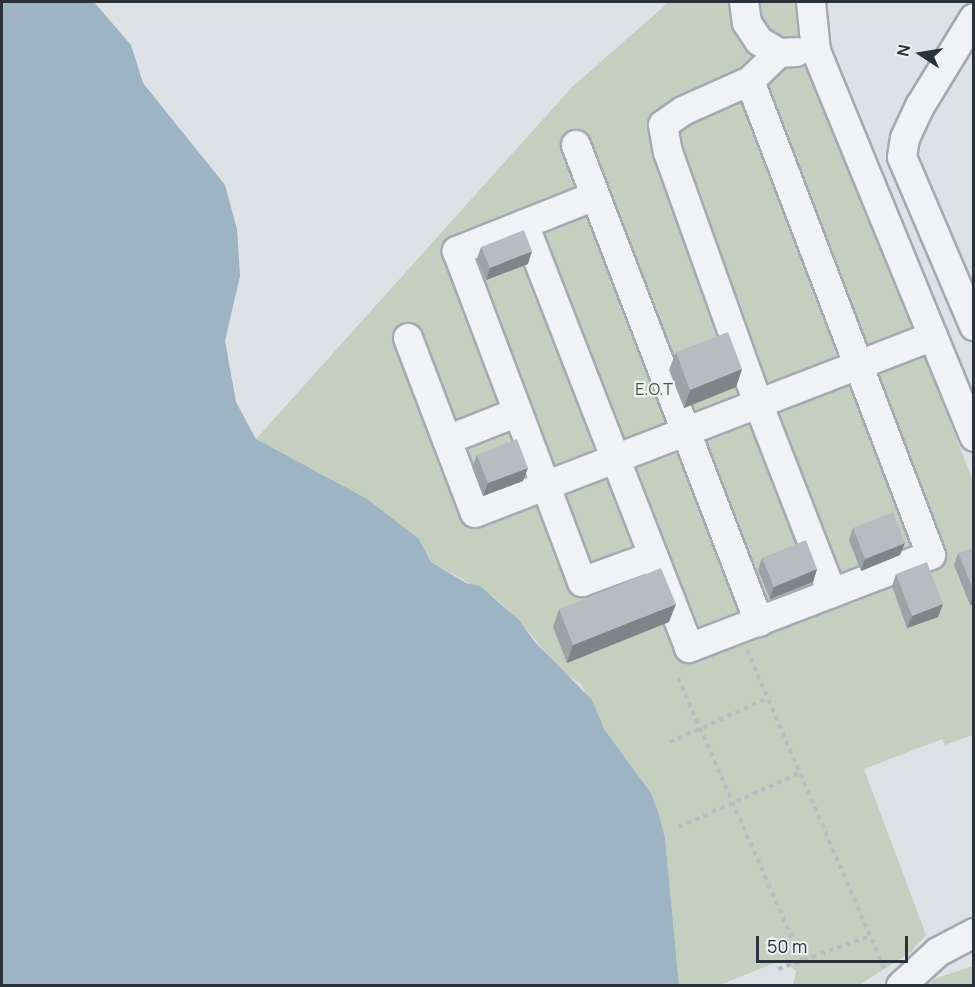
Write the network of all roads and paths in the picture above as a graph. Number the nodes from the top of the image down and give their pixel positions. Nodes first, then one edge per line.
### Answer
1 (744, 2) edge
2 (811, 2) edge
3 (974, 18) edge
4 (816, 51) junction
5 (779, 53) junction
6 (750, 81) junction
7 (576, 145) dead end
8 (595, 196) junction
9 (524, 224) junction
10 (974, 326) edge
11 (933, 336) junction
12 (408, 338) dead end
13 (858, 365) junction
14 (758, 403) junction
15 (518, 412) junction
16 (686, 431) junction
17 (974, 437) edge
18 (447, 440) junction
19 (615, 459) junction
20 (545, 486) junction
21 (653, 556) junction
22 (832, 593) junction
23 (749, 626) junction
24 (678, 678) dead end
25 (768, 698) junction
26 (700, 729) junction
27 (670, 742) dead end
28 (800, 773) junction
29 (733, 803) junction
30 (679, 827) dead end
31 (974, 933) edge
32 (870, 936) junction
33 (802, 960) junction
34 (778, 969) dead end
35 (894, 982) edge

1 - 5 street
2 - 4 street
3 - 10 street
4 - 5 street
4 - 11 street
5 - 6 street
6 - 13 street
6 - 14 street
7 - 8 street
8 - 9 street
8 - 16 street
9 - 15 street
9 - 19 street
11 - 13 street
11 - 17 street
12 - 18 street
13 - 14 street
13 - 22 street
14 - 16 street
14 - 22 street
15 - 18 street
15 - 20 street
16 - 19 street
16 - 23 street
18 - 20 street
19 - 20 street
19 - 21 street
20 - 21 street
21 - 23 street
22 - 23 street
23 - 25 path
24 - 26 path
25 - 26 path
25 - 28 path
26 - 27 path
26 - 29 path
28 - 29 path
28 - 32 path
29 - 30 path
29 - 33 path
31 - 35 street
32 - 33 path
32 - 35 path
33 - 34 path

